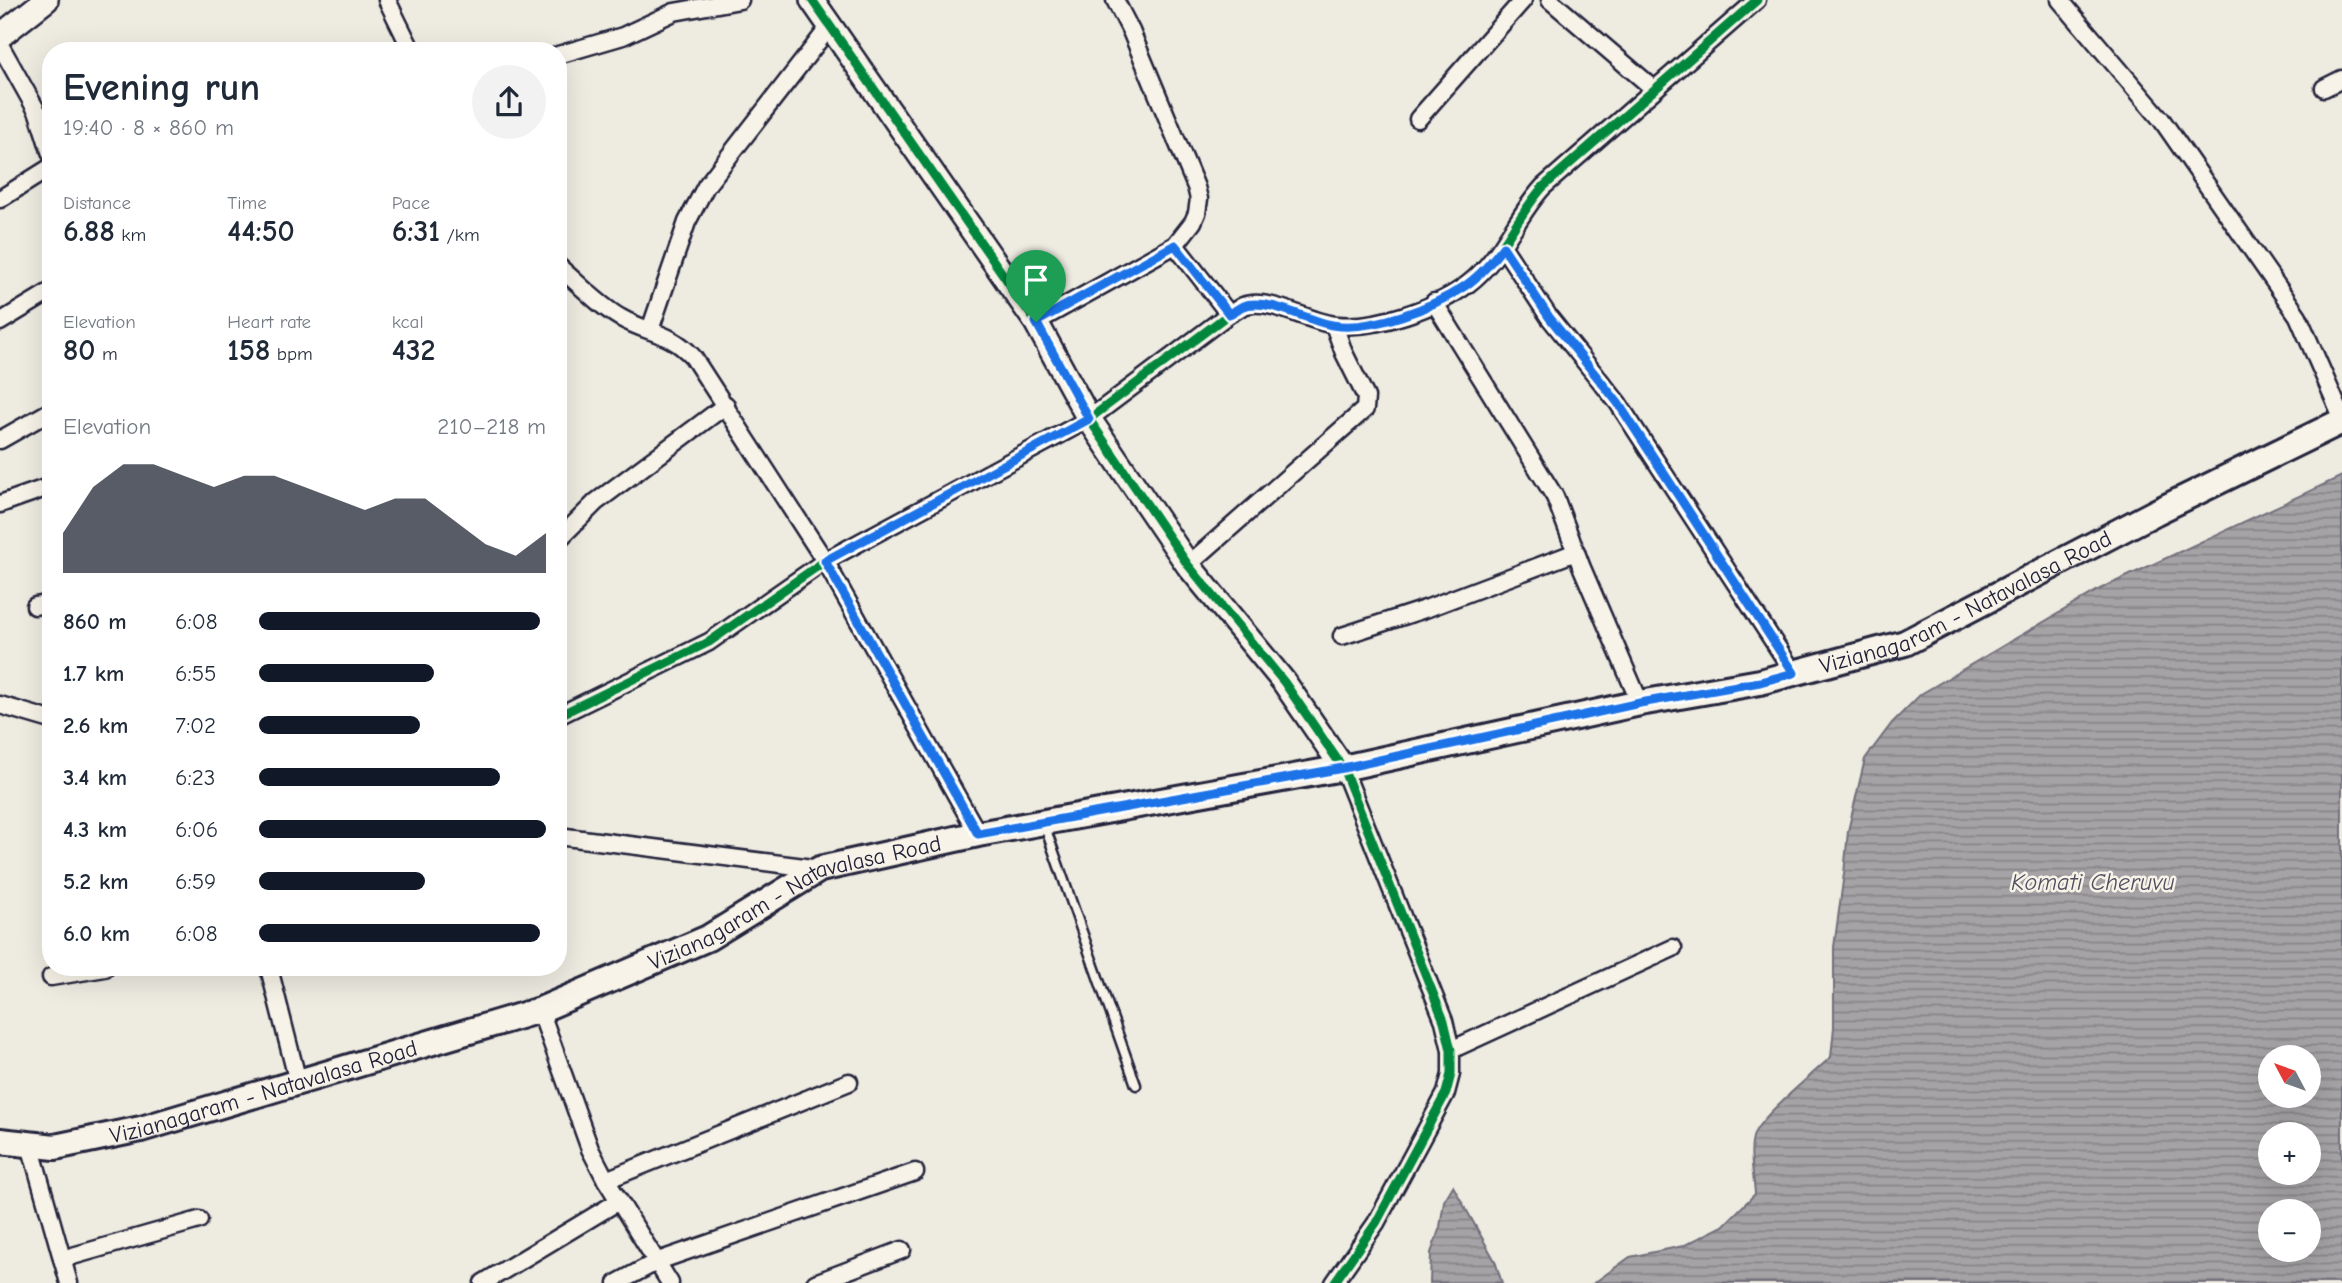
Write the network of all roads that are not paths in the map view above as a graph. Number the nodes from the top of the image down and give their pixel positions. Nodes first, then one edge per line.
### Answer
1 (46, 0) edge
2 (387, 0) edge
3 (740, 0) edge
4 (812, 0) edge
5 (1115, 0) edge
6 (1523, 0) edge
7 (1550, 0) edge
8 (1757, 0) edge
9 (2060, 0) edge
10 (830, 26) junction
11 (0, 36) edge
12 (408, 42) edge
13 (0, 45) edge
14 (567, 52) edge
15 (2342, 79) edge
16 (2324, 88) dead end
17 (1654, 89) junction
18 (1418, 119) dead end
19 (42, 126) edge
20 (42, 173) edge
21 (0, 199) edge
22 (1175, 245) junction
23 (1503, 247) junction
24 (567, 273) edge
25 (42, 297) edge
26 (1434, 302) junction
27 (1229, 314) junction
28 (0, 322) edge
29 (1036, 322) junction
30 (1334, 325) junction
31 (650, 330) junction
32 (726, 405) junction
33 (42, 416) edge
34 (1089, 419) junction
35 (2342, 419) edge
36 (0, 440) edge
37 (42, 489) edge
38 (0, 504) edge
39 (567, 531) edge
40 (1576, 552) junction
41 (825, 561) junction
42 (1188, 565) junction
43 (1342, 636) dead end
44 (1794, 673) junction
45 (1640, 703) junction
46 (0, 705) edge
47 (567, 712) edge
48 (42, 717) edge
49 (1343, 768) junction
50 (1043, 822) junction
51 (978, 834) junction
52 (567, 837) edge
53 (820, 869) junction
54 (1673, 948) dead end
55 (57, 976) edge
56 (271, 976) edge
57 (51, 977) dead end
58 (540, 1010) junction
59 (1451, 1050) junction
60 (849, 1082) dead end
61 (298, 1083) junction
62 (1136, 1085) dead end
63 (0, 1142) edge
64 (30, 1145) junction
65 (915, 1172) dead end
66 (606, 1180) junction
67 (619, 1201) junction
68 (199, 1220) dead end
69 (902, 1250) dead end
70 (62, 1259) junction
71 (658, 1261) junction
72 (69, 1283) edge
73 (483, 1283) edge
74 (617, 1283) edge
75 (670, 1283) edge
76 (815, 1283) edge
77 (1334, 1283) edge

1 - 11 street
2 - 12 street
3 - 14 street
4 - 10 street
5 - 22 street
6 - 18 street
7 - 17 street
8 - 17 street
9 - 35 street
10 - 29 street
10 - 31 street
13 - 19 street
15 - 16 street
17 - 23 street
20 - 21 street
22 - 27 street
22 - 29 street
23 - 26 street
23 - 44 street
24 - 31 street
25 - 28 street
26 - 30 street
26 - 40 street
27 - 30 street
27 - 34 street
29 - 34 street
30 - 42 street
31 - 32 street
32 - 39 street
32 - 41 street
33 - 36 street
34 - 41 street
34 - 42 street
35 - 44 main road, Vizianagaram - Natavalasa Road
37 - 38 street
40 - 43 street
40 - 45 street
41 - 47 street
41 - 51 street
42 - 49 street
44 - 45 main road, Vizianagaram - Natavalasa Road
45 - 49 main road, Vizianagaram - Natavalasa Road
46 - 48 street
49 - 50 main road, Vizianagaram - Natavalasa Road
49 - 59 street
50 - 51 main road, Vizianagaram - Natavalasa Road
50 - 62 lane
51 - 53 main road, Vizianagaram - Natavalasa Road
52 - 53 street
53 - 58 main road, Vizianagaram - Natavalasa Road
54 - 59 street
55 - 57 street
56 - 61 street
58 - 61 main road, Vizianagaram - Natavalasa Road
58 - 66 street
59 - 77 street
60 - 66 street
61 - 64 main road, Vizianagaram - Natavalasa Road
63 - 64 main road, Vizianagaram - Natavalasa Road
64 - 70 street
65 - 71 street
66 - 67 street
67 - 71 street
67 - 73 street
68 - 70 street
69 - 76 street
70 - 72 street
71 - 74 street
71 - 75 street

